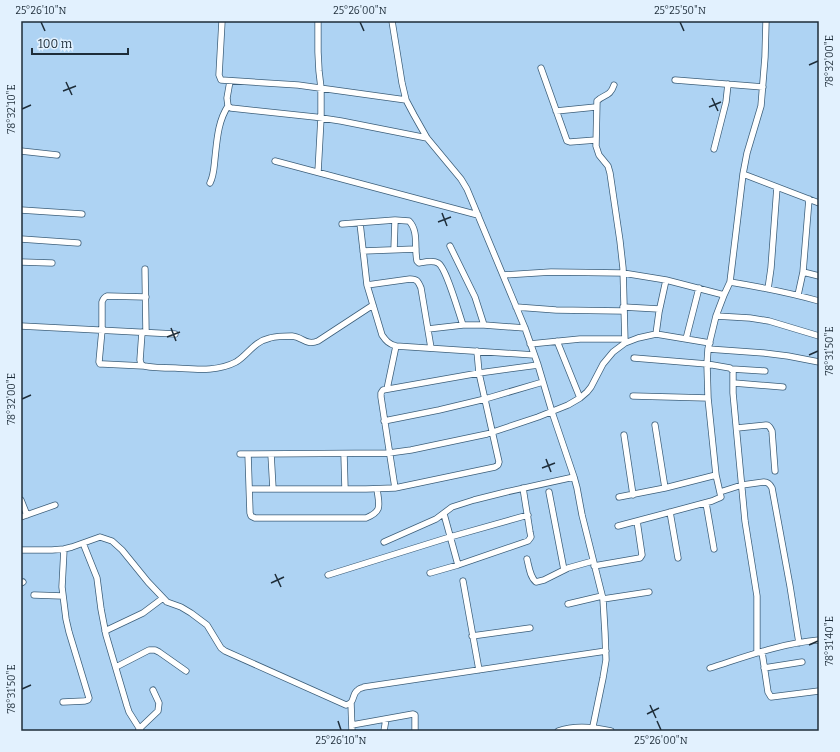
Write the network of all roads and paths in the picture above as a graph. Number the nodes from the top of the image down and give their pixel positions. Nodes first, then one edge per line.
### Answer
1 (222, 21) edge
2 (318, 21) edge
3 (392, 21) edge
4 (766, 21) edge
5 (541, 68) dead end
6 (675, 80) dead end
7 (230, 81) junction
8 (728, 84) junction
9 (614, 86) dead end
10 (763, 87) junction
11 (321, 88) junction
12 (406, 100) junction
13 (228, 106) junction
14 (596, 107) junction
15 (556, 111) junction
16 (321, 118) junction
17 (427, 138) junction
18 (596, 140) junction
19 (714, 149) dead end
20 (21, 151) edge
21 (57, 155) dead end
22 (275, 161) dead end
23 (318, 172) junction
24 (743, 174) junction
25 (210, 183) dead end
26 (777, 187) junction
27 (809, 199) junction
28 (819, 202) edge
29 (21, 210) edge
30 (82, 214) dead end
31 (478, 215) junction
32 (395, 220) junction
33 (360, 223) junction
34 (342, 224) dead end
35 (21, 239) edge
36 (78, 243) dead end
37 (450, 246) dead end
38 (416, 249) junction
39 (394, 250) junction
40 (363, 252) junction
41 (21, 262) edge
42 (52, 263) dead end
43 (146, 269) dead end
44 (803, 272) junction
45 (623, 273) junction
46 (503, 275) junction
47 (819, 276) edge
48 (666, 280) junction
49 (730, 282) junction
50 (367, 285) junction
51 (699, 288) junction
52 (768, 288) junction
53 (724, 295) junction
54 (798, 295) junction
55 (146, 297) junction
56 (819, 301) edge
57 (373, 305) junction
58 (516, 307) junction
59 (623, 309) junction
60 (659, 310) junction
61 (716, 316) junction
62 (463, 325) junction
63 (484, 325) junction
64 (21, 326) edge
65 (524, 328) junction
66 (428, 329) junction
67 (102, 330) junction
68 (144, 332) junction
69 (175, 334) dead end
70 (656, 334) junction
71 (819, 336) edge
72 (686, 339) junction
73 (557, 341) junction
74 (625, 341) junction
75 (530, 344) junction
76 (396, 346) junction
77 (709, 346) junction
78 (431, 348) junction
79 (477, 351) junction
80 (534, 355) junction
81 (634, 358) dead end
82 (819, 362) edge
83 (707, 364) junction
84 (538, 365) junction
85 (144, 366) junction
86 (732, 369) junction
87 (765, 371) dead end
88 (479, 372) junction
89 (543, 382) junction
90 (734, 384) junction
91 (783, 387) dead end
92 (387, 389) junction
93 (633, 396) dead end
94 (580, 398) junction
95 (708, 398) junction
96 (485, 399) junction
97 (552, 412) junction
98 (384, 420) junction
99 (655, 425) dead end
100 (737, 428) junction
101 (493, 432) junction
102 (624, 435) dead end
103 (389, 453) junction
104 (240, 454) dead end
105 (248, 454) junction
106 (271, 454) junction
107 (344, 454) junction
108 (775, 471) dead end
109 (716, 475) junction
110 (574, 477) junction
111 (742, 485) junction
112 (395, 488) junction
113 (523, 488) junction
114 (665, 488) junction
115 (273, 489) junction
116 (345, 489) junction
117 (377, 489) junction
118 (250, 490) junction
119 (548, 492) dead end
120 (720, 492) junction
121 (633, 495) junction
122 (619, 497) dead end
123 (21, 500) edge
124 (706, 503) junction
125 (55, 505) dead end
126 (670, 512) junction
127 (444, 514) junction
128 (24, 516) edge
129 (528, 516) junction
130 (637, 521) junction
131 (618, 526) dead end
132 (450, 537) junction
133 (384, 542) dead end
134 (83, 543) junction
135 (64, 549) junction
136 (714, 549) dead end
137 (21, 550) edge
138 (678, 558) dead end
139 (526, 559) dead end
140 (594, 564) junction
141 (458, 565) junction
142 (564, 570) junction
143 (430, 573) dead end
144 (328, 575) dead end
145 (463, 581) dead end
146 (649, 592) dead end
147 (34, 595) dead end
148 (63, 596) junction
149 (603, 597) junction
150 (163, 598) junction
151 (568, 604) dead end
152 (530, 628) dead end
153 (105, 631) junction
154 (472, 636) junction
155 (819, 640) edge
156 (799, 643) junction
157 (606, 651) junction
158 (759, 652) junction
159 (802, 662) dead end
160 (116, 667) junction
161 (710, 668) dead end
162 (764, 668) junction
163 (478, 670) junction
164 (186, 671) dead end
165 (153, 690) dead end
166 (819, 691) edge
167 (63, 702) dead end
168 (351, 703) junction
169 (386, 719) junction
170 (352, 728) edge
171 (140, 730) edge
172 (592, 730) edge
173 (384, 731) edge
174 (414, 731) edge
175 (558, 731) edge
176 (611, 731) edge

1 - 7 street
2 - 11 street
3 - 12 street
4 - 10 street
5 - 15 street
6 - 8 street
7 - 11 street
7 - 13 street
8 - 10 street
8 - 19 street
9 - 14 street
10 - 24 street
11 - 12 street
11 - 16 street
12 - 17 street
13 - 16 street
13 - 25 street
14 - 15 street
14 - 18 street
15 - 18 street
16 - 17 street
16 - 23 street
17 - 31 street
18 - 45 street
20 - 21 street
22 - 23 street
23 - 31 street
24 - 26 street
24 - 49 street
26 - 27 street
26 - 52 street
27 - 28 street
27 - 44 street
29 - 30 street
31 - 46 street
32 - 33 street
32 - 38 street
32 - 39 street
33 - 34 street
33 - 40 street
35 - 36 street
37 - 63 street
38 - 39 street
38 - 62 street
39 - 40 street
40 - 50 street
41 - 42 street
43 - 55 street
44 - 47 street
44 - 54 street
45 - 46 street
45 - 48 street
45 - 59 street
46 - 58 street
48 - 51 street
48 - 60 street
49 - 52 street
49 - 53 street
50 - 57 street
50 - 66 street
51 - 53 street
51 - 72 street
52 - 54 street
53 - 61 street
54 - 56 street
55 - 67 street
55 - 68 street
57 - 76 street
57 - 85 street
58 - 59 street
58 - 65 street
59 - 60 street
59 - 74 street
60 - 70 street
61 - 71 street
61 - 77 street
62 - 63 street
62 - 66 street
63 - 65 street
64 - 67 street
65 - 75 street
66 - 78 street
67 - 68 street
67 - 85 street
68 - 69 street
68 - 85 street
70 - 72 street
70 - 74 street
72 - 77 street
73 - 74 street
73 - 75 street
73 - 94 street
74 - 94 street
75 - 80 street
76 - 78 street
76 - 92 street
77 - 82 street
77 - 83 street
78 - 79 street
79 - 80 street
79 - 88 street
80 - 84 street
81 - 83 street
83 - 86 street
83 - 95 street
84 - 88 street
84 - 89 street
86 - 87 street
86 - 90 street
88 - 92 street
88 - 96 street
89 - 96 street
89 - 97 street
90 - 91 street
90 - 100 street
92 - 98 street
93 - 95 street
94 - 97 street
95 - 109 street
96 - 98 street
96 - 101 street
97 - 101 street
97 - 110 street
98 - 103 street
99 - 114 street
100 - 108 street
100 - 111 street
101 - 103 street
101 - 112 street
102 - 121 street
103 - 107 street
103 - 112 street
104 - 105 street
105 - 106 street
105 - 118 street
106 - 107 street
106 - 115 street
107 - 116 street
109 - 114 street
109 - 120 street
110 - 113 street
110 - 140 street
111 - 120 street
111 - 156 street
111 - 158 street
112 - 117 street
113 - 127 street
113 - 129 street
114 - 121 street
115 - 116 street
115 - 118 street
116 - 117 street
117 - 118 street
119 - 142 street
120 - 124 street
121 - 122 street
123 - 128 street
124 - 126 street
124 - 136 street
125 - 128 street
126 - 130 street
126 - 138 street
127 - 132 street
127 - 133 street
129 - 132 street
129 - 141 street
130 - 131 street
130 - 140 street
132 - 141 street
132 - 144 street
134 - 135 street
134 - 150 street
134 - 153 street
135 - 137 street
135 - 148 street
139 - 142 street
140 - 142 street
140 - 149 street
141 - 143 street
145 - 154 street
146 - 149 street
147 - 148 street
148 - 167 street
149 - 151 street
149 - 157 street
150 - 153 street
150 - 168 street
152 - 154 street
153 - 160 street
154 - 163 street
155 - 156 street
156 - 158 street
157 - 163 street
157 - 172 street
158 - 161 street
158 - 162 street
159 - 162 street
160 - 164 street
160 - 171 street
162 - 166 street
163 - 168 street
165 - 171 street
168 - 170 street
169 - 170 street
169 - 173 street
169 - 174 street
172 - 175 street
172 - 176 street

